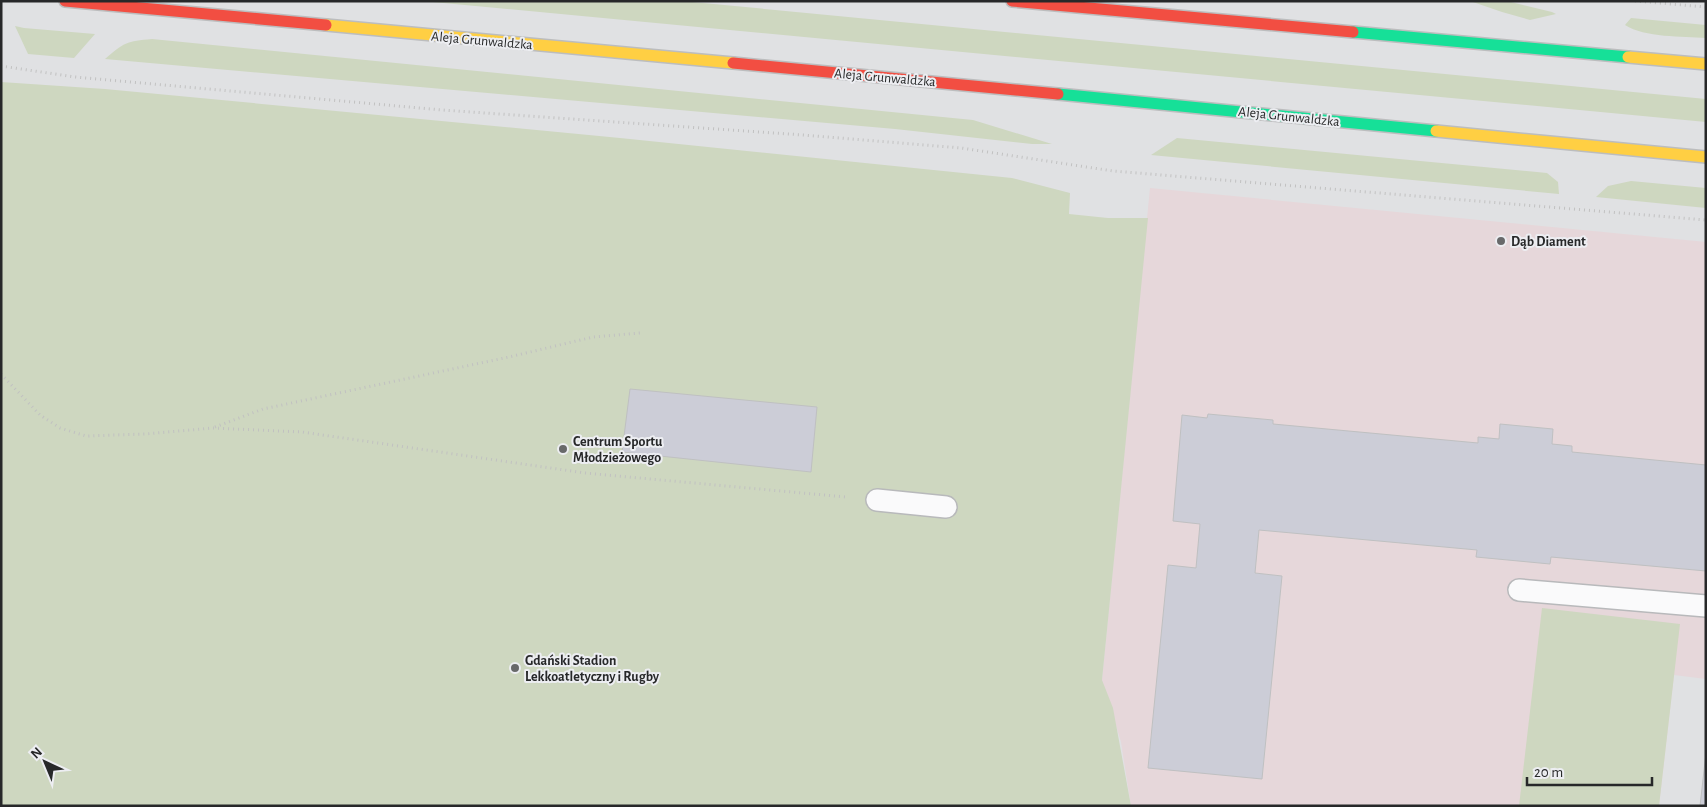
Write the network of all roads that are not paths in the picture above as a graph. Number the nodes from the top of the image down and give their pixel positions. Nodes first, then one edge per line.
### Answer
1 (65, 1) edge
2 (1012, 1) edge
3 (1706, 64) edge
4 (1706, 157) edge
5 (877, 500) road end
6 (946, 507) dead end
7 (1519, 590) dead end
8 (1706, 606) edge

1 - 4 main road, Aleja Grunwaldzka
2 - 3 main road
5 - 6 lane
7 - 8 lane

